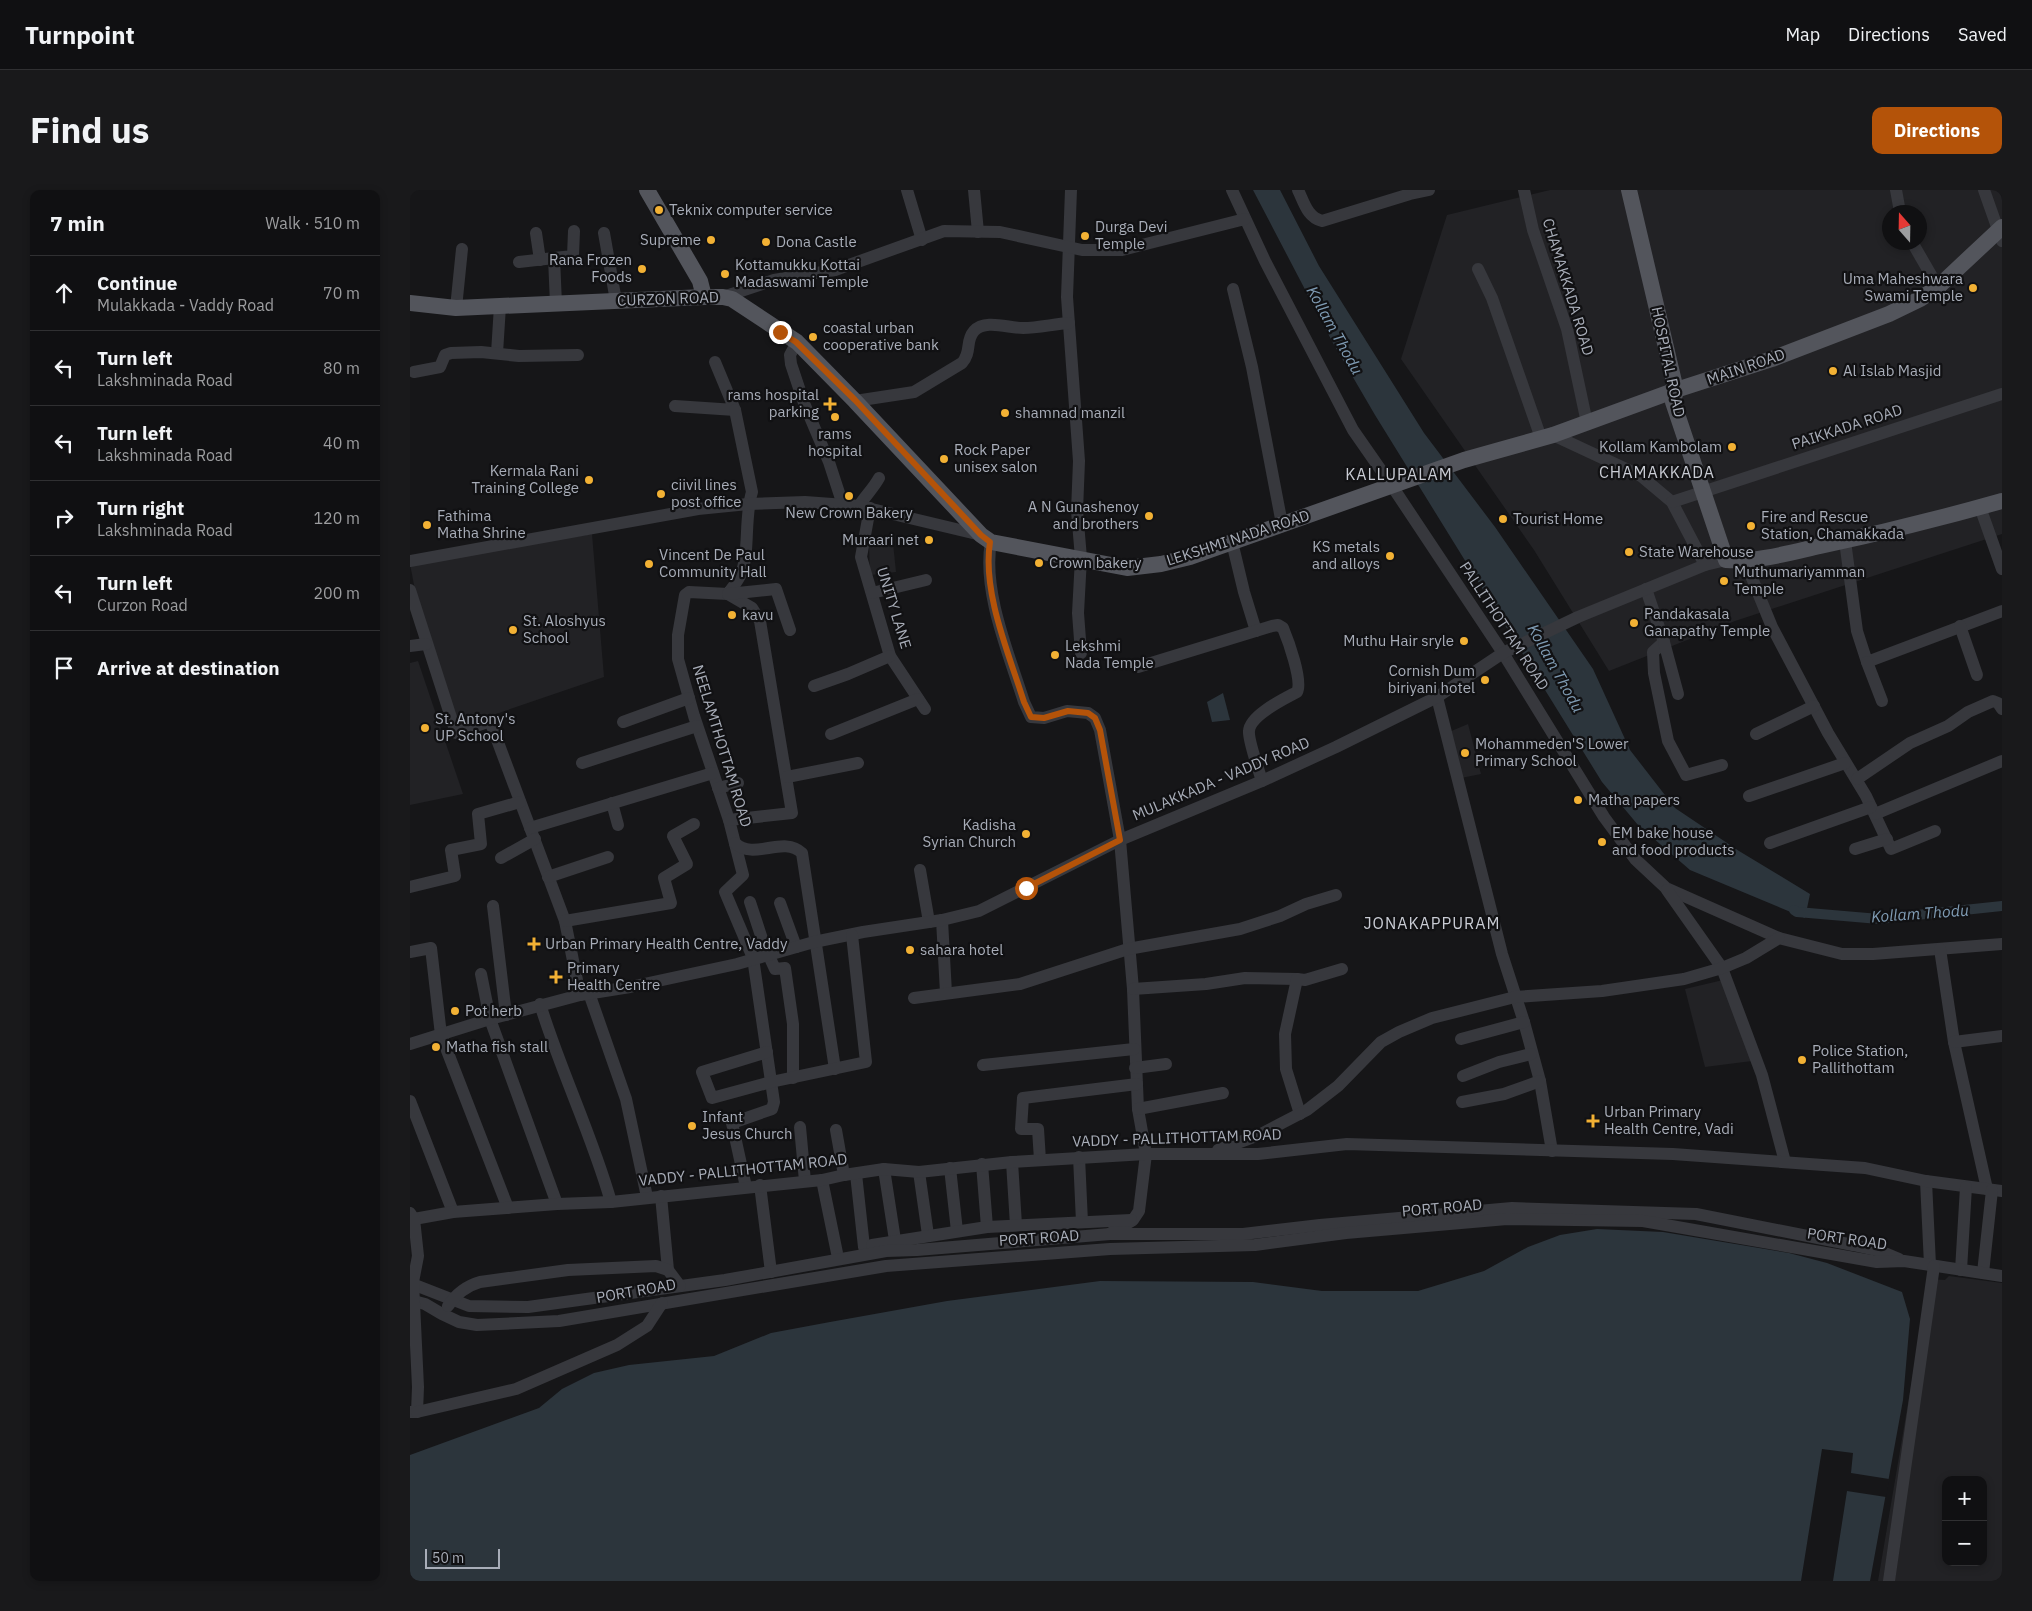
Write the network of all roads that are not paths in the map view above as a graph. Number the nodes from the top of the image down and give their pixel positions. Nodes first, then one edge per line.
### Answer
1 (647, 190) edge
2 (908, 190) edge
3 (974, 190) edge
4 (1071, 190) edge
5 (1232, 190) edge
6 (1298, 190) edge
7 (1429, 190) edge
8 (1524, 190) edge
9 (1629, 190) edge
10 (1896, 190) edge
11 (1984, 190) edge
12 (1410, 192) edge
13 (1899, 205) edge
14 (1245, 219) junction
15 (574, 231) dead end
16 (978, 232) junction
17 (536, 233) dead end
18 (604, 233) dead end
19 (2001, 233) edge
20 (922, 240) junction
21 (1068, 246) junction
22 (462, 249) dead end
23 (1917, 250) edge
24 (554, 258) junction
25 (540, 260) junction
26 (519, 262) dead end
27 (1478, 269) dead end
28 (1938, 287) junction
29 (1233, 289) dead end
30 (704, 296) junction
31 (723, 297) junction
32 (616, 301) junction
33 (410, 303) edge
34 (556, 304) junction
35 (500, 306) junction
36 (456, 308) junction
37 (1069, 323) junction
38 (796, 342) junction
39 (497, 353) junction
40 (578, 355) dead end
41 (715, 362) dead end
42 (414, 372) dead end
43 (1676, 390) junction
44 (2002, 394) edge
45 (855, 400) junction
46 (675, 406) dead end
47 (735, 410) junction
48 (1587, 423) junction
49 (1547, 436) junction
50 (879, 478) dead end
51 (1398, 484) junction
52 (1703, 492) junction
53 (2002, 501) edge
54 (1672, 502) junction
55 (748, 504) junction
56 (842, 506) junction
57 (865, 507) junction
58 (1980, 507) junction
59 (1282, 524) junction
60 (986, 539) junction
61 (1845, 541) junction
62 (1232, 542) junction
63 (1081, 558) junction
64 (1726, 560) junction
65 (410, 561) edge
66 (1745, 561) junction
67 (1705, 565) junction
68 (2002, 569) edge
69 (926, 580) dead end
70 (1646, 589) junction
71 (410, 590) edge
72 (872, 593) junction
73 (728, 594) junction
74 (2002, 611) edge
75 (1960, 626) junction
76 (790, 630) dead end
77 (1256, 630) junction
78 (1664, 642) junction
79 (426, 644) junction
80 (410, 646) edge
81 (1508, 651) junction
82 (1081, 653) dead end
83 (890, 656) junction
84 (1867, 662) junction
85 (1138, 667) dead end
86 (1977, 676) dead end
87 (814, 686) dead end
88 (1678, 694) dead end
89 (1437, 697) junction
90 (689, 698) junction
91 (1882, 701) dead end
92 (1814, 706) junction
93 (2002, 709) edge
94 (623, 722) dead end
95 (697, 726) junction
96 (831, 734) dead end
97 (1756, 734) dead end
98 (2002, 762) edge
99 (858, 763) dead end
100 (1845, 763) junction
101 (582, 764) dead end
102 (1722, 765) dead end
103 (713, 773) junction
104 (787, 777) junction
105 (1857, 779) junction
106 (1262, 781) junction
107 (738, 783) dead end
108 (718, 788) junction
109 (1749, 796) dead end
110 (520, 802) junction
111 (612, 803) junction
112 (1873, 810) junction
113 (729, 820) junction
114 (694, 824) dead end
115 (618, 825) dead end
116 (1935, 831) dead end
117 (532, 834) junction
118 (1887, 839) junction
119 (1120, 840) junction
120 (735, 843) junction
121 (1770, 843) dead end
122 (1855, 849) dead end
123 (608, 857) dead end
124 (501, 858) dead end
125 (920, 870) dead end
126 (548, 877) junction
127 (410, 887) edge
128 (1666, 888) junction
129 (1336, 895) dead end
130 (750, 902) dead end
131 (780, 903) dead end
132 (493, 906) dead end
133 (942, 920) junction
134 (565, 921) junction
135 (929, 922) junction
136 (852, 935) junction
137 (1779, 938) junction
138 (814, 942) junction
139 (2002, 944) edge
140 (796, 947) junction
141 (1128, 949) junction
142 (1940, 949) junction
143 (410, 952) edge
144 (768, 954) junction
145 (754, 958) junction
146 (1722, 968) junction
147 (1342, 969) dead end
148 (481, 974) dead end
149 (1298, 978) junction
150 (1133, 989) junction
151 (946, 993) junction
152 (584, 994) junction
153 (1515, 997) junction
154 (914, 998) dead end
155 (540, 1004) junction
156 (506, 1015) junction
157 (490, 1019) junction
158 (1524, 1022) junction
159 (442, 1035) junction
160 (2002, 1036) edge
161 (1461, 1039) dead end
162 (1954, 1042) junction
163 (410, 1044) edge
164 (1134, 1049) junction
165 (767, 1052) junction
166 (1532, 1054) junction
167 (1166, 1064) dead end
168 (983, 1065) dead end
169 (1135, 1068) junction
170 (835, 1069) junction
171 (1463, 1076) dead end
172 (793, 1078) junction
173 (1540, 1081) junction
174 (771, 1082) junction
175 (1137, 1084) junction
176 (1223, 1093) dead end
177 (410, 1101) edge
178 (1462, 1102) dead end
179 (1138, 1109) junction
180 (1300, 1114) junction
181 (800, 1126) dead end
182 (836, 1130) dead end
183 (1552, 1150) junction
184 (1146, 1154) junction
185 (1210, 1154) junction
186 (1078, 1157) junction
187 (1040, 1160) junction
188 (1012, 1162) junction
189 (1785, 1162) junction
190 (982, 1164) junction
191 (950, 1168) junction
192 (884, 1169) junction
193 (919, 1172) junction
194 (850, 1174) junction
195 (822, 1180) junction
196 (1926, 1181) junction
197 (805, 1182) junction
198 (760, 1185) junction
199 (746, 1187) junction
200 (1966, 1187) junction
201 (1994, 1190) edge
202 (661, 1196) junction
203 (647, 1197) junction
204 (611, 1202) junction
205 (557, 1204) junction
206 (508, 1208) junction
207 (453, 1212) junction
208 (412, 1216) edge
209 (1133, 1220) junction
210 (1082, 1222) junction
211 (1016, 1225) junction
212 (987, 1227) junction
213 (957, 1231) junction
214 (1110, 1234) junction
215 (928, 1235) junction
216 (895, 1240) junction
217 (864, 1247) junction
218 (1110, 1249) junction
219 (837, 1253) junction
220 (1904, 1262) junction
221 (1932, 1266) junction
222 (413, 1268) edge
223 (793, 1268) junction
224 (668, 1270) junction
225 (1961, 1270) junction
226 (771, 1272) junction
227 (1983, 1273) junction
228 (2002, 1276) edge
229 (411, 1282) edge
230 (680, 1286) junction
231 (412, 1300) edge
232 (452, 1300) junction
233 (662, 1303) junction
234 (442, 1314) junction
235 (414, 1392) edge
236 (414, 1412) edge
237 (1889, 1581) edge

1 - 30 main road
2 - 20 street
3 - 16 street
4 - 21 street
5 - 14 street, PALLITHOTTAM ROAD
6 - 12 street
7 - 12 street
8 - 48 street, CHAMAKKADA ROAD
9 - 43 main road, HOSPITAL ROAD
10 - 13 street
11 - 19 street
14 - 21 street
14 - 51 street, PALLITHOTTAM ROAD
15 - 24 street
16 - 20 street
16 - 21 street
17 - 25 street
18 - 32 street
19 - 28 main road, MAIN ROAD
20 - 31 street
21 - 37 street
22 - 36 street
23 - 28 street
24 - 25 street
24 - 34 street
25 - 26 street
27 - 49 street
28 - 43 main road, MAIN ROAD
29 - 59 street
30 - 31 main road, CURZON ROAD
30 - 32 main road, CURZON ROAD
31 - 38 main road, CURZON ROAD
32 - 34 main road, CURZON ROAD
33 - 36 main road, CURZON ROAD
34 - 35 main road, CURZON ROAD
35 - 36 main road, CURZON ROAD
35 - 39 street
37 - 45 street
37 - 63 street
38 - 45 main road, CURZON ROAD
38 - 56 street
39 - 40 street
39 - 42 street
41 - 47 street
43 - 48 main road, MAIN ROAD
43 - 52 main road, HOSPITAL ROAD
44 - 52 street, PAIKKADA ROAD
45 - 60 main road, CURZON ROAD
46 - 47 street
47 - 55 street
48 - 49 main road, MAIN ROAD
49 - 51 main road, MAIN ROAD
49 - 54 street
50 - 57 street
51 - 59 main road, LEKSHMI NADA ROAD
51 - 81 street, PALLITHOTTAM ROAD
52 - 54 street, PAIKKADA ROAD
52 - 64 main road, HOSPITAL ROAD
53 - 58 main road
54 - 67 street
55 - 56 street
55 - 65 street
55 - 73 street
56 - 57 street
57 - 60 street
57 - 72 street, UNITY LANE
58 - 61 main road
58 - 68 street
59 - 62 main road, LEKSHMI NADA ROAD
60 - 63 main road, LEKSHMI NADA ROAD
60 - 119 street
61 - 66 main road
61 - 84 street
62 - 63 main road, LEKSHMI NADA ROAD
62 - 77 street
63 - 82 street
64 - 66 main road
64 - 67 street, MULAKKADA - VADDY ROAD
66 - 92 street
67 - 70 street, MULAKKADA - VADDY ROAD
69 - 72 street
70 - 78 street
70 - 81 street, MULAKKADA - VADDY ROAD
71 - 79 street
72 - 83 street, UNITY LANE
73 - 76 street
73 - 90 street, NEELAMTHOTTAM ROAD
73 - 104 street
74 - 75 street
75 - 84 street
75 - 86 street
77 - 85 street
77 - 106 street
78 - 88 street
78 - 102 street
79 - 80 street
79 - 110 street
81 - 89 street, MULAKKADA - VADDY ROAD
81 - 128 street, PALLITHOTTAM ROAD
83 - 87 street
83 - 96 street, UNITY LANE
84 - 91 street
89 - 106 street, MULAKKADA - VADDY ROAD
89 - 153 street
90 - 94 street
90 - 95 street, NEELAMTHOTTAM ROAD
92 - 97 street
92 - 100 street
93 - 105 street
95 - 101 street
95 - 103 street, NEELAMTHOTTAM ROAD
98 - 112 street
99 - 104 street
100 - 105 street
100 - 109 street
103 - 108 street, NEELAMTHOTTAM ROAD
103 - 111 street
104 - 113 street
105 - 112 street
106 - 119 street, MULAKKADA - VADDY ROAD
107 - 108 street
108 - 113 street, NEELAMTHOTTAM ROAD
110 - 117 street
110 - 127 street
111 - 115 street
111 - 117 street
112 - 118 street
112 - 121 street
113 - 120 street, NEELAMTHOTTAM ROAD
114 - 134 street
116 - 118 street
117 - 124 street
117 - 126 street
118 - 122 street
119 - 133 street, MULAKKADA - VADDY ROAD
119 - 141 street
120 - 138 street
120 - 145 street, NEELAMTHOTTAM ROAD
123 - 126 street
125 - 135 street
126 - 134 street
128 - 137 street, PALLITHOTTAM ROAD
128 - 146 street
129 - 141 street
130 - 144 street
131 - 140 street
132 - 156 street
133 - 135 street, MULAKKADA - VADDY ROAD
133 - 151 street
134 - 152 street
135 - 136 street, MULAKKADA - VADDY ROAD
136 - 138 street, MULAKKADA - VADDY ROAD
136 - 170 street
137 - 142 street, PALLITHOTTAM ROAD
137 - 146 street
138 - 140 street, MULAKKADA - VADDY ROAD
138 - 170 street
139 - 142 street, PALLITHOTTAM ROAD
140 - 144 street, MULAKKADA - VADDY ROAD
141 - 150 street
141 - 151 street
142 - 162 street
143 - 159 street
144 - 145 street, MULAKKADA - VADDY ROAD
144 - 172 street
145 - 152 street, MULAKKADA - VADDY ROAD
145 - 165 street
146 - 153 street
146 - 189 street
147 - 149 street
148 - 157 street
149 - 150 street
149 - 180 street
150 - 164 street
151 - 154 street
152 - 155 street, MULAKKADA - VADDY ROAD
152 - 203 street
153 - 158 street
153 - 180 street
155 - 156 street, MULAKKADA - VADDY ROAD
155 - 204 street
156 - 157 street, MULAKKADA - VADDY ROAD
157 - 159 street, MULAKKADA - VADDY ROAD
157 - 205 street
158 - 161 street
158 - 166 street
159 - 163 street, MULAKKADA - VADDY ROAD
159 - 206 street
160 - 162 street
162 - 201 street
164 - 168 street
164 - 169 street
165 - 174 street
165 - 174 street
166 - 171 street
166 - 173 street
167 - 169 street
169 - 175 street
170 - 172 street
172 - 174 street
173 - 178 street
173 - 183 street
174 - 199 street
175 - 179 street
175 - 187 street
176 - 179 street
177 - 207 street
179 - 184 street
180 - 185 street
181 - 197 street
182 - 194 street
183 - 185 street, VADDY - PALLITHOTTAM ROAD
183 - 189 street, VADDY - PALLITHOTTAM ROAD
184 - 185 street, VADDY - PALLITHOTTAM ROAD
184 - 186 street, VADDY - PALLITHOTTAM ROAD
184 - 209 street
186 - 187 street, VADDY - PALLITHOTTAM ROAD
186 - 210 street
187 - 188 street, VADDY - PALLITHOTTAM ROAD
188 - 190 street, VADDY - PALLITHOTTAM ROAD
188 - 211 street
189 - 196 street, VADDY - PALLITHOTTAM ROAD
190 - 191 street, VADDY - PALLITHOTTAM ROAD
190 - 212 street
191 - 193 street, VADDY - PALLITHOTTAM ROAD
191 - 213 street
192 - 193 street, VADDY - PALLITHOTTAM ROAD
192 - 194 street, VADDY - PALLITHOTTAM ROAD
192 - 216 street
193 - 215 street
194 - 195 street, VADDY - PALLITHOTTAM ROAD
194 - 217 street
195 - 197 street, VADDY - PALLITHOTTAM ROAD
195 - 219 street
196 - 200 street, VADDY - PALLITHOTTAM ROAD
196 - 221 street
197 - 198 street, VADDY - PALLITHOTTAM ROAD
198 - 199 street, VADDY - PALLITHOTTAM ROAD
198 - 226 street
199 - 202 street, VADDY - PALLITHOTTAM ROAD
200 - 201 street, VADDY - PALLITHOTTAM ROAD
200 - 225 street
201 - 227 street
202 - 203 street, VADDY - PALLITHOTTAM ROAD
202 - 224 street
203 - 204 street, VADDY - PALLITHOTTAM ROAD
204 - 205 street, VADDY - PALLITHOTTAM ROAD
205 - 206 street, VADDY - PALLITHOTTAM ROAD
206 - 207 street, VADDY - PALLITHOTTAM ROAD
207 - 208 street, VADDY - PALLITHOTTAM ROAD
208 - 222 street
209 - 210 street
209 - 214 street
210 - 211 street
211 - 212 street
212 - 213 street
213 - 215 street
214 - 218 street
214 - 220 street, PORT ROAD
214 - 223 street, PORT ROAD
215 - 216 street
216 - 217 street
217 - 219 street
218 - 220 street, PORT ROAD
218 - 233 street, PORT ROAD
219 - 223 street
220 - 221 street
221 - 225 street
221 - 237 street
222 - 229 street
223 - 226 street, PORT ROAD
224 - 230 street
224 - 232 street
225 - 227 street
226 - 230 street, PORT ROAD
227 - 228 street
229 - 231 street
229 - 232 street, PORT ROAD
230 - 232 street, PORT ROAD
231 - 234 street, PORT ROAD
231 - 235 street
232 - 234 street
233 - 234 street, PORT ROAD
233 - 236 street
235 - 236 street

